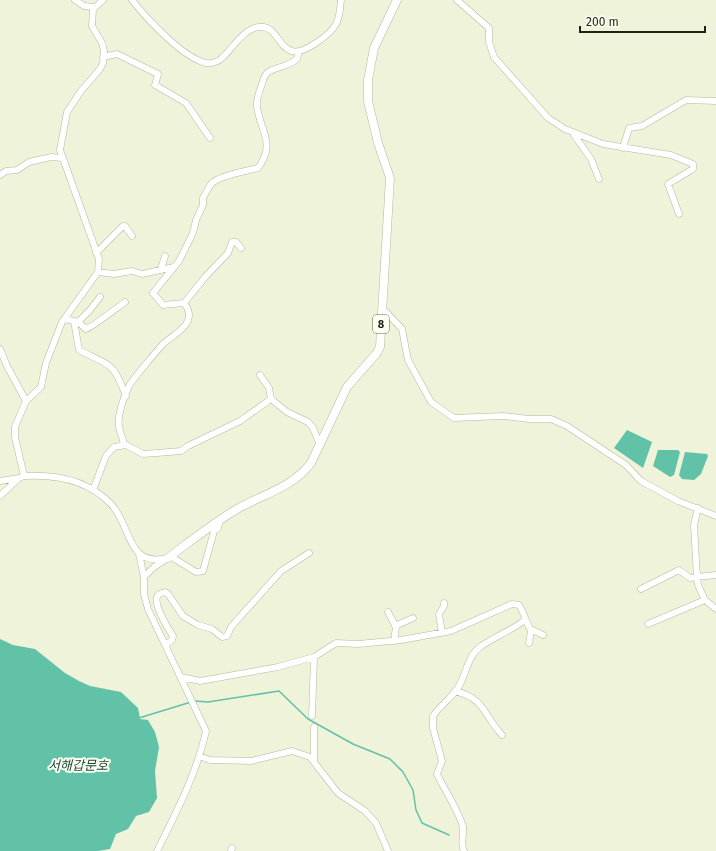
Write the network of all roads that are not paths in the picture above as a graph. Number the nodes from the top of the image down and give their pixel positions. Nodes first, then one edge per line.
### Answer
1 (75, 0) edge
2 (103, 0) edge
3 (132, 0) edge
4 (341, 0) edge
5 (397, 0) edge
6 (457, 0) edge
7 (94, 7) junction
8 (299, 52) junction
9 (103, 57) junction
10 (716, 101) edge
11 (572, 132) junction
12 (210, 138) dead end
13 (623, 148) junction
14 (62, 158) junction
15 (0, 175) edge
16 (599, 178) dead end
17 (679, 214) dead end
18 (132, 236) dead end
19 (241, 248) dead end
20 (96, 253) junction
21 (165, 256) dead end
22 (174, 267) junction
23 (161, 269) junction
24 (98, 272) junction
25 (100, 297) dead end
26 (125, 302) dead end
27 (184, 303) junction
28 (382, 311) junction
29 (64, 319) junction
30 (76, 321) junction
31 (0, 349) edge
32 (6, 364) junction
33 (0, 368) edge
34 (260, 375) dead end
35 (126, 396) junction
36 (271, 399) junction
37 (26, 402) junction
38 (124, 445) junction
39 (320, 445) junction
40 (21, 477) junction
41 (0, 481) edge
42 (93, 490) junction
43 (0, 496) edge
44 (698, 508) junction
45 (716, 516) edge
46 (220, 520) junction
47 (309, 553) dead end
48 (139, 554) junction
49 (169, 557) junction
50 (716, 575) edge
51 (144, 577) junction
52 (697, 577) junction
53 (641, 589) dead end
54 (705, 600) junction
55 (444, 603) dead end
56 (716, 609) edge
57 (388, 612) dead end
58 (413, 618) dead end
59 (525, 620) junction
60 (648, 624) dead end
61 (395, 626) junction
62 (530, 629) junction
63 (442, 633) junction
64 (544, 635) dead end
65 (394, 641) junction
66 (529, 643) dead end
67 (165, 645) junction
68 (314, 657) junction
69 (181, 677) junction
70 (455, 691) junction
71 (312, 716) dead end
72 (314, 727) dead end
73 (502, 735) dead end
74 (199, 756) junction
75 (314, 760) junction
76 (386, 850) edge
77 (157, 851) edge
78 (464, 851) edge

1 - 7 street
2 - 7 street
3 - 8 street
4 - 8 street
5 - 28 main road, 8
6 - 11 street
7 - 9 street
8 - 22 street
9 - 12 street
9 - 14 street
10 - 13 street
11 - 13 street
11 - 16 street
13 - 17 street
14 - 15 street
14 - 20 street
18 - 20 street
19 - 27 street
20 - 24 street
21 - 23 street
22 - 23 street
22 - 27 street
23 - 24 street
24 - 29 street
25 - 30 street
26 - 30 street
27 - 35 street
28 - 39 main road, 8
28 - 44 street
29 - 30 street
29 - 37 street
30 - 35 street
31 - 32 street
32 - 33 street
32 - 37 street
34 - 36 street
35 - 38 street
36 - 38 street
36 - 39 street
37 - 40 street
38 - 42 street
39 - 46 main road, 8
40 - 41 street
40 - 42 street
40 - 43 street
42 - 48 street
44 - 45 street
44 - 52 street
46 - 49 main road, 8
46 - 49 street
47 - 67 street
48 - 49 street
48 - 51 street
49 - 51 street
50 - 52 street
51 - 67 street
52 - 53 street
52 - 54 street
54 - 56 street
54 - 60 street
55 - 63 street
57 - 61 street
58 - 61 street
59 - 62 street
59 - 63 street
59 - 70 street
61 - 65 street
62 - 64 street
62 - 66 street
63 - 65 street
65 - 68 street
67 - 69 street
68 - 69 street
68 - 71 street
69 - 74 street
70 - 73 street
70 - 78 street
72 - 75 street
74 - 75 street
74 - 77 street
75 - 76 street

